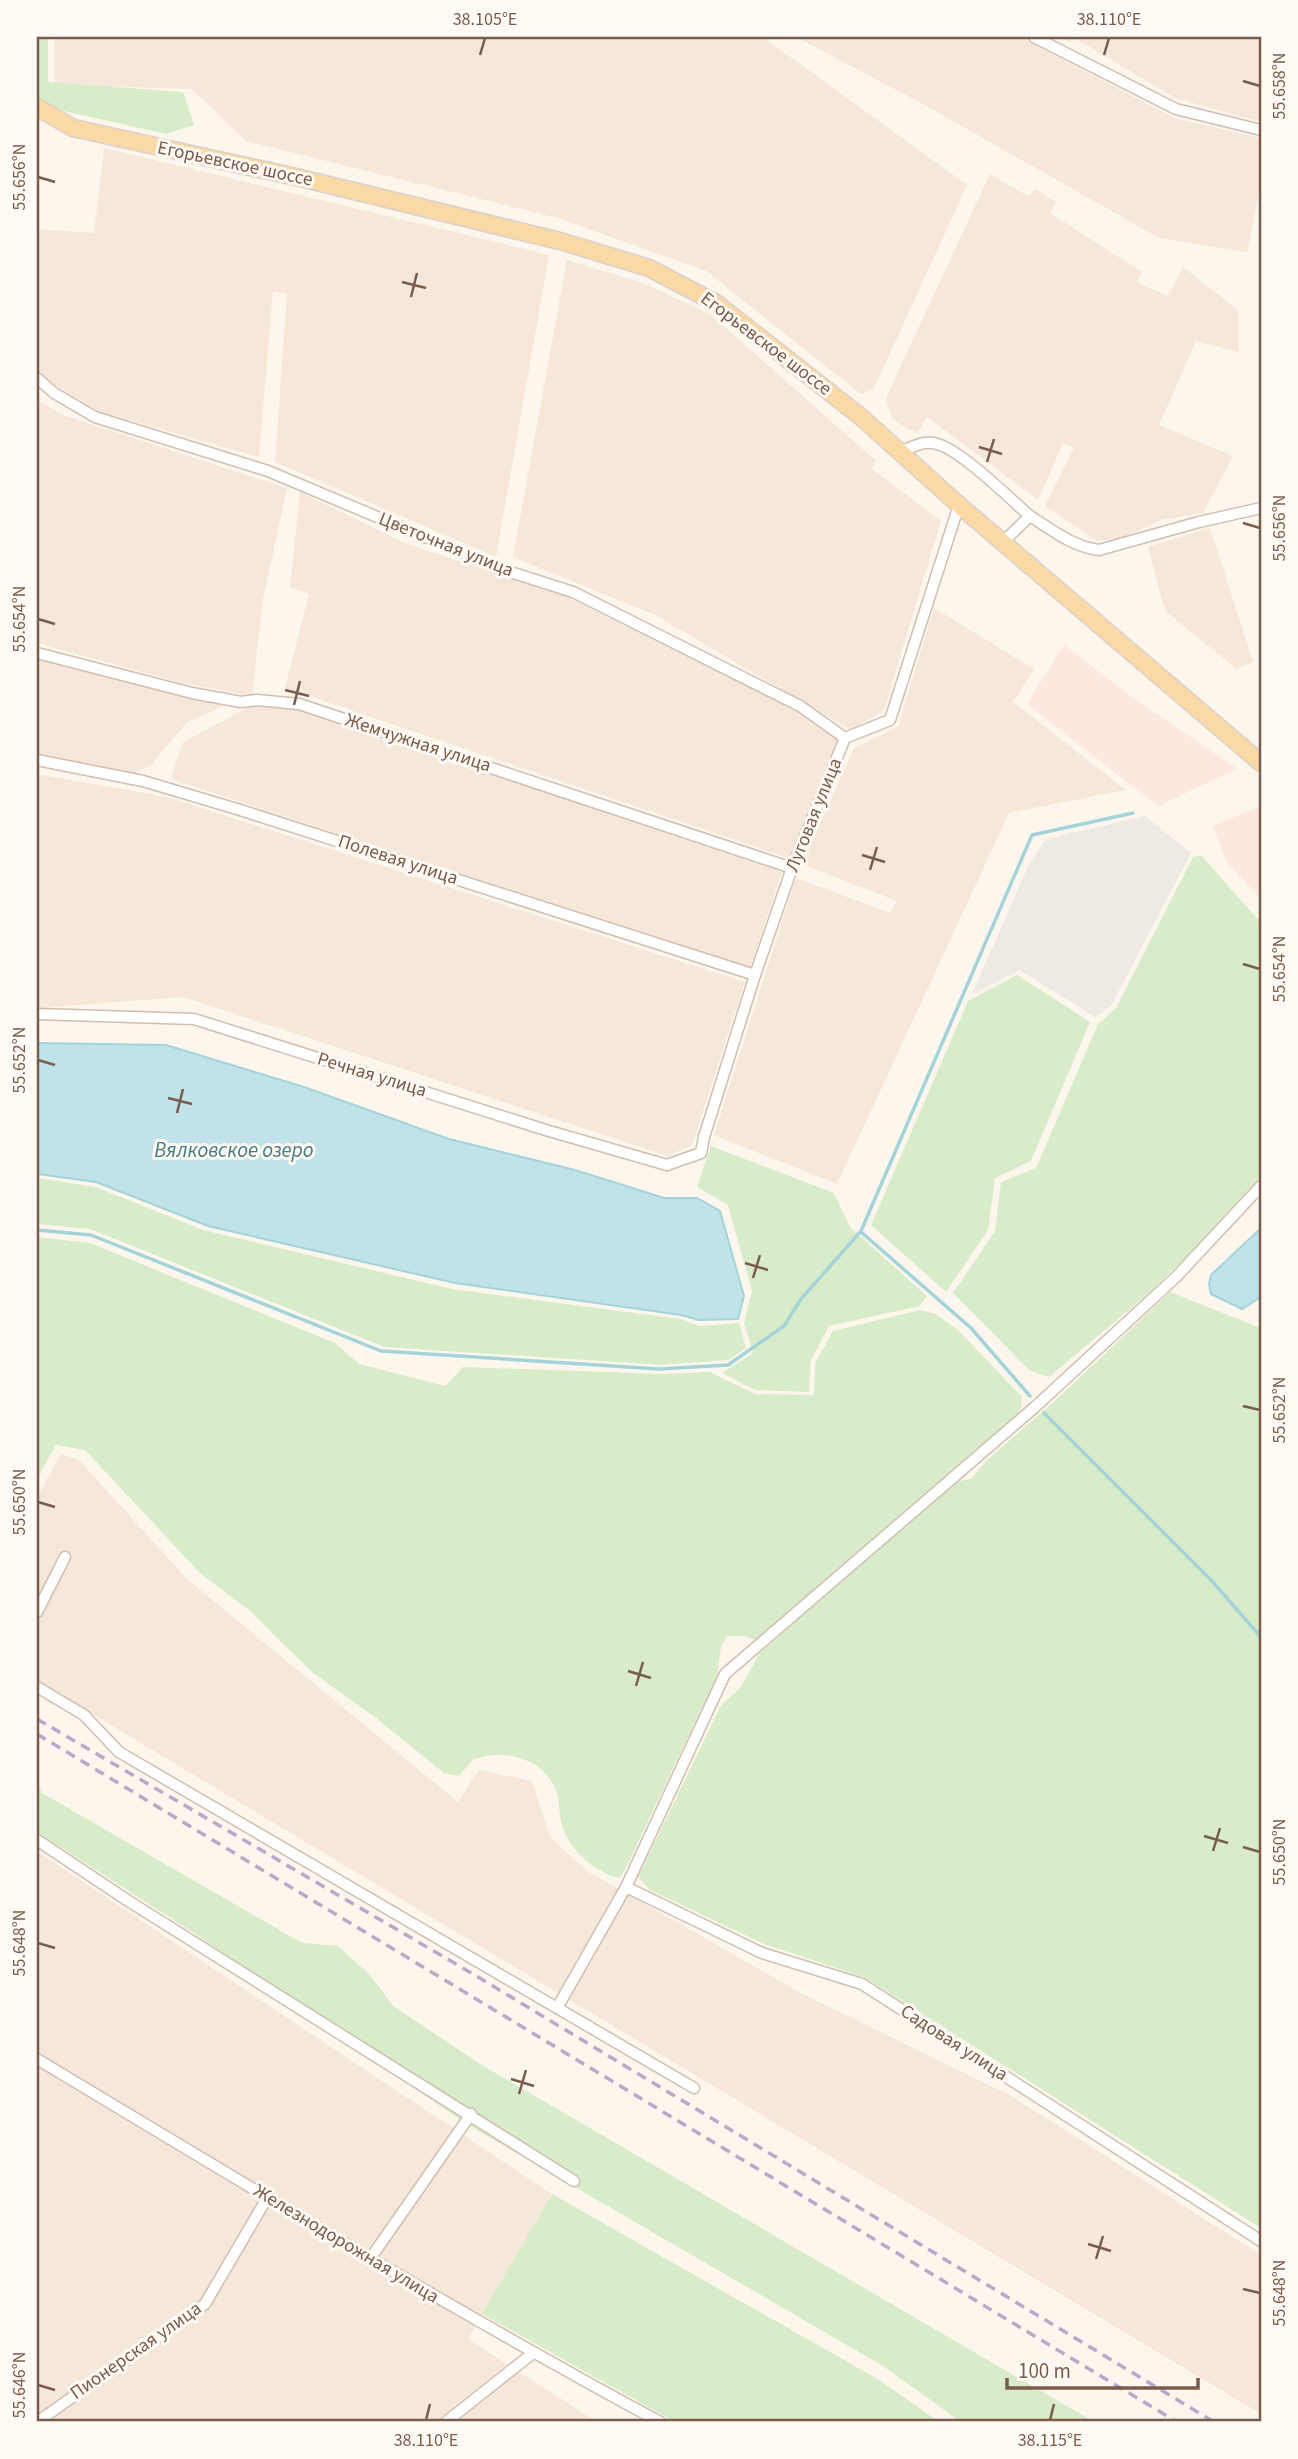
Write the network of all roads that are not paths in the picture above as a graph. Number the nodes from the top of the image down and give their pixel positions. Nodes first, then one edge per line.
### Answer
1 (1034, 37) edge
2 (37, 107) edge
3 (1261, 130) edge
4 (37, 378) edge
5 (900, 452) junction
6 (959, 505) junction
7 (1261, 508) edge
8 (1030, 516) junction
9 (1003, 542) junction
10 (37, 653) edge
11 (845, 738) junction
12 (37, 760) edge
13 (1261, 763) edge
14 (792, 867) junction
15 (755, 975) junction
16 (37, 1014) edge
17 (701, 1153) joint
18 (1261, 1186) edge
19 (65, 1557) dead end
20 (37, 1612) edge
21 (37, 1687) edge
22 (37, 1840) edge
23 (626, 1886) junction
24 (556, 2008) junction
25 (37, 2059) edge
26 (694, 2088) dead end
27 (471, 2114) junction
28 (574, 2180) dead end
29 (267, 2198) junction
30 (1261, 2241) edge
31 (370, 2259) junction
32 (533, 2353) junction
33 (37, 2422) edge
34 (446, 2422) edge
35 (660, 2422) edge

1 - 3 street
2 - 5 main road, Егорьевское шоссе
4 - 11 street, Цветочная улица
5 - 6 main road, Егорьевское шоссе
5 - 8 street
6 - 9 main road, Егорьевское шоссе
6 - 11 street, Луговая улица
7 - 8 street
8 - 9 street
9 - 13 main road, Егорьевское шоссе
10 - 14 street, Жемчужная улица
11 - 14 street, Луговая улица
12 - 15 street, Полевая улица
14 - 15 street, Луговая улица
15 - 17 street, Луговая улица
16 - 17 street, Речная улица
18 - 23 street
19 - 20 street
21 - 24 street
22 - 27 street
23 - 24 street
23 - 30 street, Садовая улица
24 - 26 street
25 - 29 street, Железнодорожная улица
27 - 28 street
27 - 31 street
29 - 31 street, Железнодорожная улица
29 - 33 street, Пионерская улица
31 - 32 street, Железнодорожная улица
32 - 34 street
32 - 35 street, Железнодорожная улица

